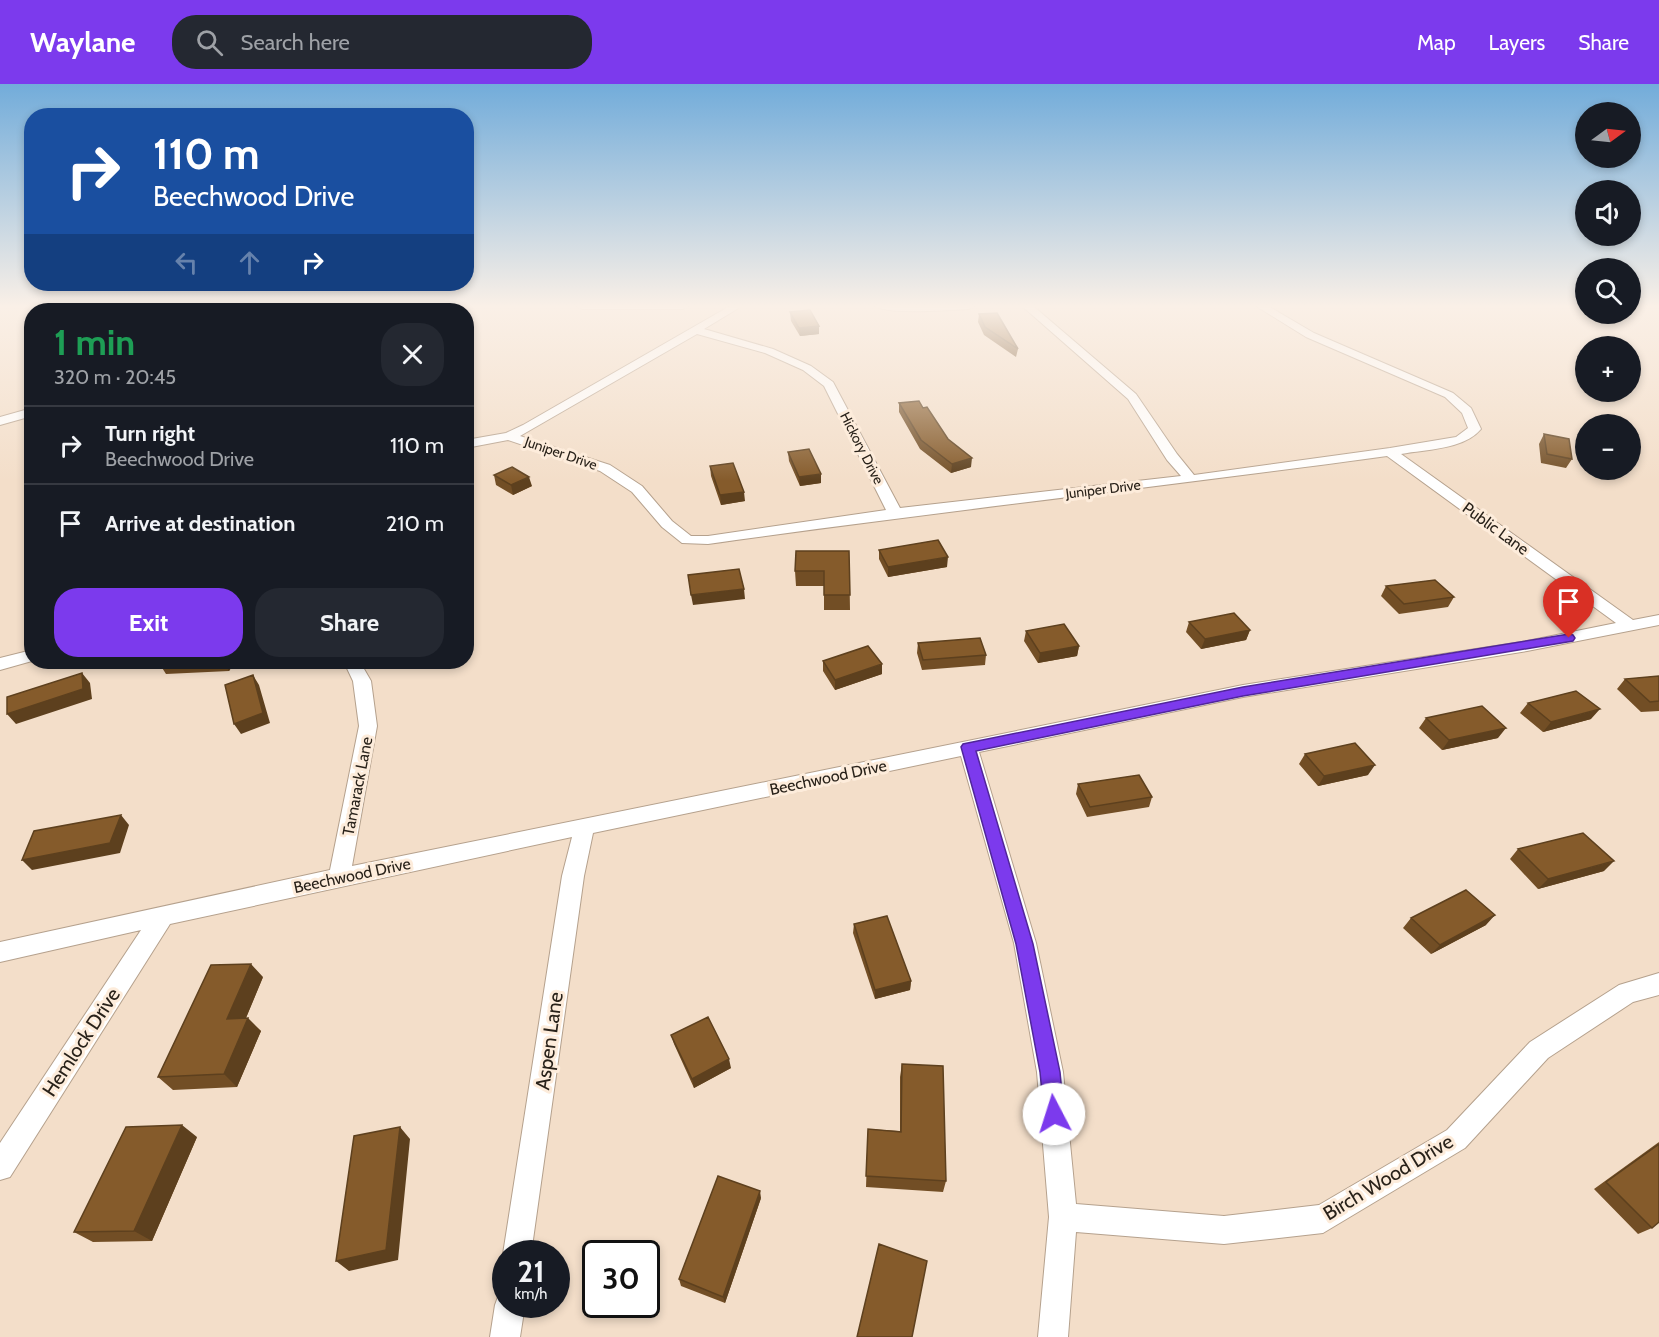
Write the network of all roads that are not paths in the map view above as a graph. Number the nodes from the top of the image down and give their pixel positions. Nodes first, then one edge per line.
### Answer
1 (636, 364) edge
2 (799, 364) edge
3 (1094, 364) edge
4 (1378, 364) edge
5 (24, 414) edge
6 (0, 422) edge
7 (508, 436) junction
8 (474, 442) edge
9 (1390, 452) junction
10 (1191, 479) junction
11 (896, 513) junction
12 (1659, 620) edge
13 (1631, 626) junction
14 (24, 657) edge
15 (0, 664) edge
16 (356, 669) edge
17 (968, 747) junction
18 (584, 828) junction
19 (339, 877) junction
20 (162, 918) junction
21 (0, 952) edge
22 (1659, 984) edge
23 (0, 1167) edge
24 (1063, 1217) junction
25 (519, 1240) edge
26 (508, 1318) edge
27 (505, 1337) edge
28 (1053, 1337) edge

1 - 7 street
2 - 11 street, Hickory Drive
3 - 10 street
4 - 9 street, Juniper Drive
5 - 6 street
7 - 8 street
7 - 11 street, Juniper Drive
9 - 10 street, Juniper Drive
9 - 13 street, Public Lane
10 - 11 street, Juniper Drive
12 - 13 street, Beechwood Drive
13 - 17 street, Beechwood Drive
14 - 15 street
16 - 19 street, Tamarack Lane
17 - 18 street, Beechwood Drive
17 - 24 street
18 - 19 street, Beechwood Drive
18 - 25 street, Aspen Lane
19 - 20 street, Beechwood Drive
20 - 21 street, Beechwood Drive
20 - 23 street, Hemlock Drive
22 - 24 street, Birch Wood Drive
24 - 28 street
26 - 27 street

